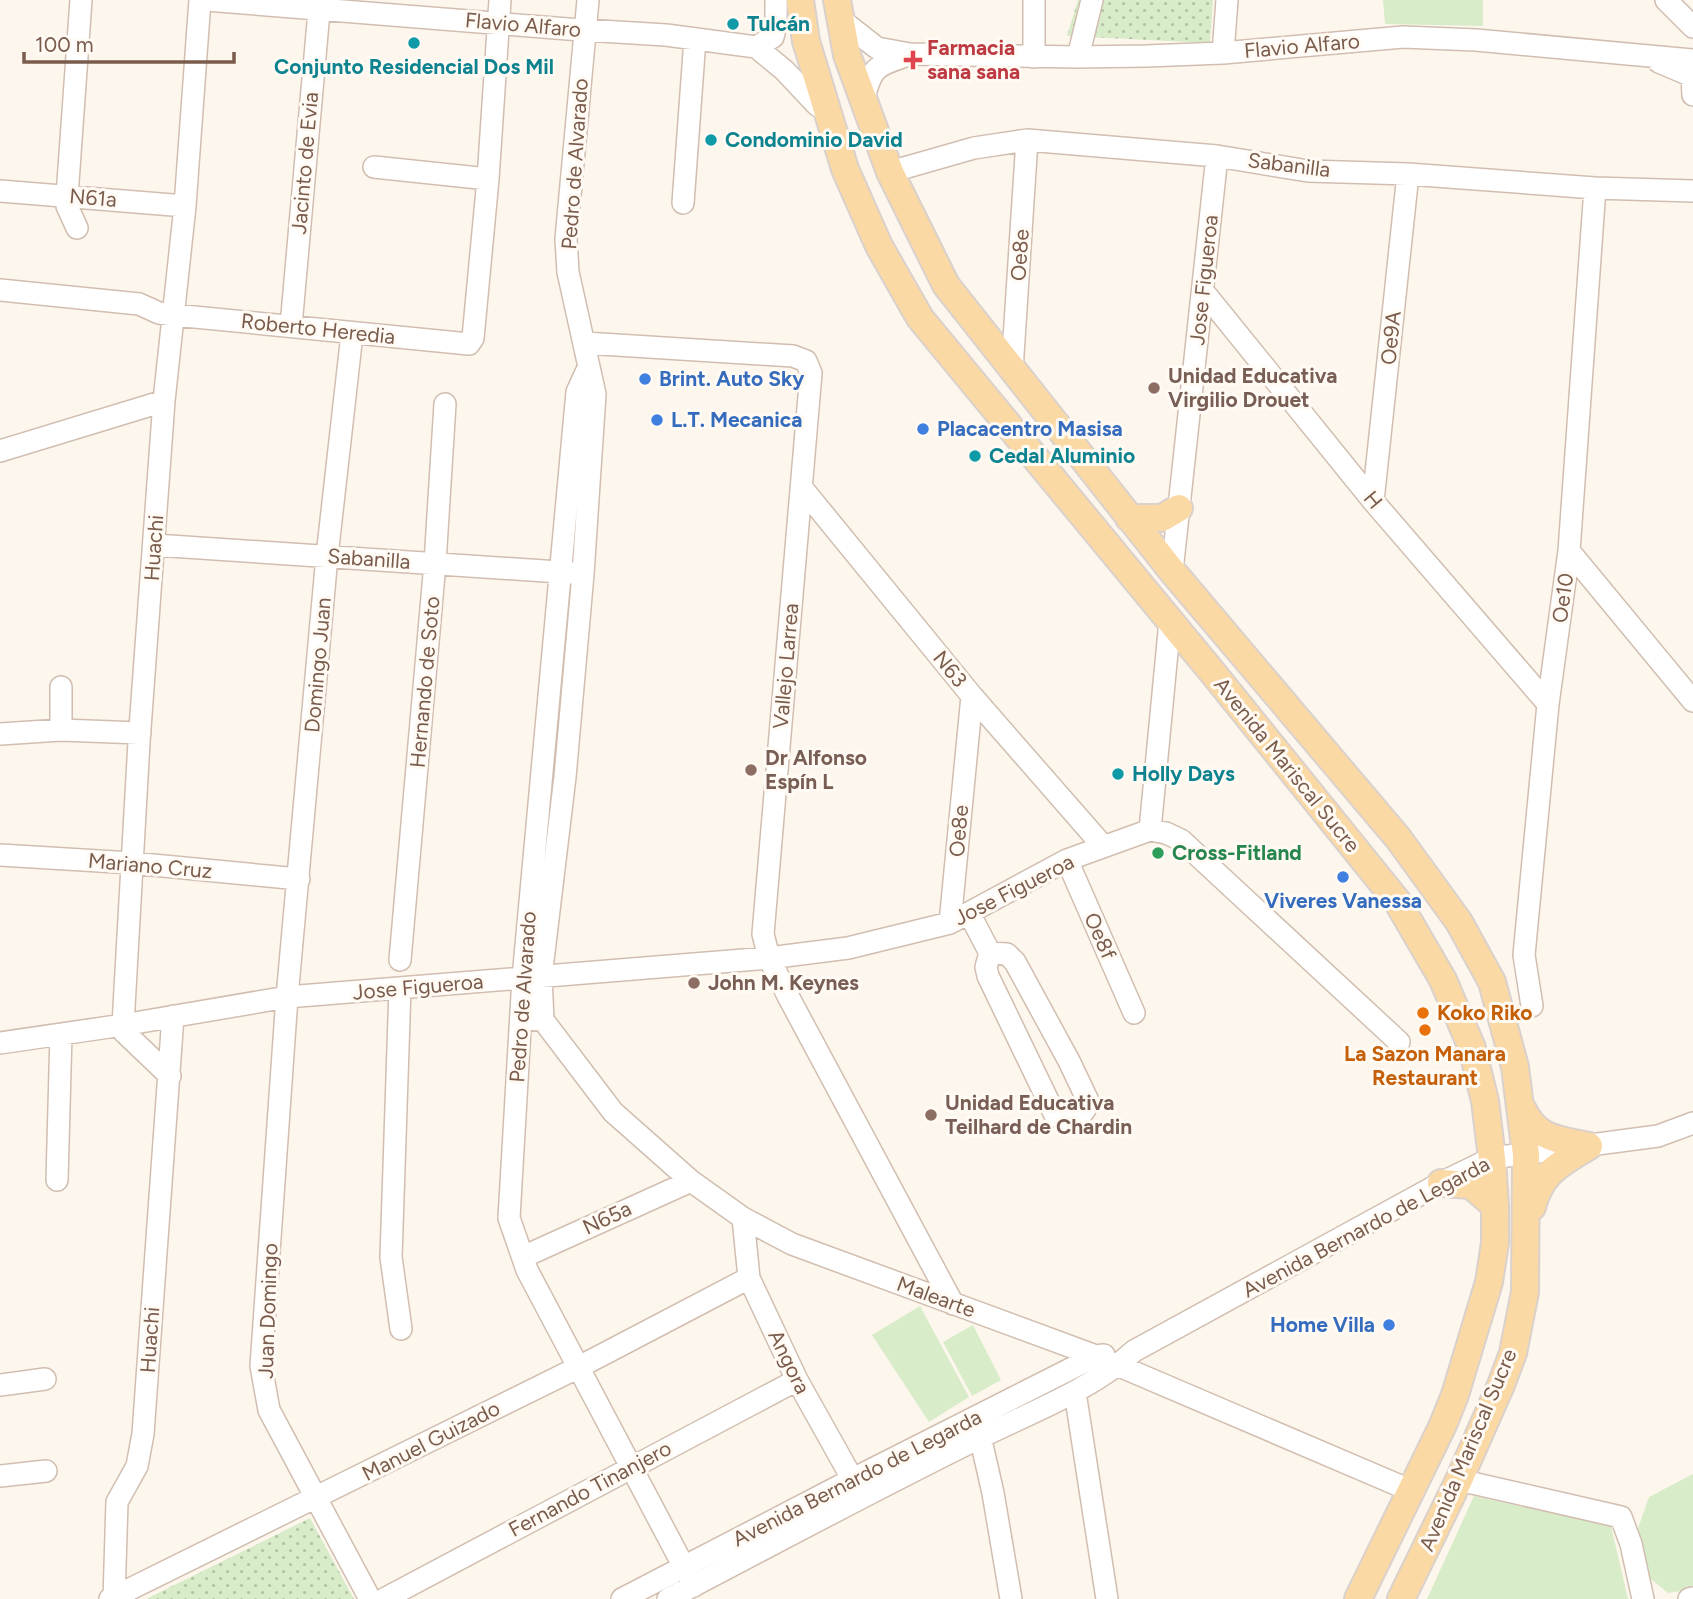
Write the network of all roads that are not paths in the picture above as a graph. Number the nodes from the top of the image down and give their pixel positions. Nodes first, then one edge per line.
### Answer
1 (81, 0) edge
2 (200, 0) edge
3 (206, 0) edge
4 (500, 0) edge
5 (588, 0) edge
6 (776, 0) edge
7 (800, 0) edge
8 (1034, 0) edge
9 (1092, 0) edge
10 (1227, 0) edge
11 (1666, 0) edge
12 (319, 5) edge
13 (419, 8) edge
14 (838, 10) edge
15 (498, 24) junction
16 (1693, 27) edge
17 (586, 31) junction
18 (695, 39) junction
19 (756, 47) junction
20 (1223, 53) junction
21 (911, 54) junction
22 (1644, 55) junction
23 (1034, 57) junction
24 (1078, 57) junction
25 (1693, 60) edge
26 (1693, 95) edge
27 (863, 101) junction
28 (827, 111) junction
29 (1027, 140) junction
30 (1217, 156) junction
31 (374, 167) dead end
32 (890, 172) junction
33 (1408, 174) junction
34 (488, 179) junction
35 (1595, 188) junction
36 (0, 191) edge
37 (1693, 191) edge
38 (67, 196) junction
39 (683, 203) dead end
40 (185, 206) junction
41 (77, 228) dead end
42 (0, 290) edge
43 (1203, 291) junction
44 (0, 304) edge
45 (166, 314) junction
46 (291, 326) junction
47 (352, 334) junction
48 (585, 343) junction
49 (1012, 370) junction
50 (164, 401) junction
51 (445, 404) dead end
52 (0, 451) edge
53 (802, 488) junction
54 (1373, 501) junction
55 (1179, 508) junction
56 (1129, 518) junction
57 (155, 545) junction
58 (1569, 551) junction
59 (327, 556) junction
60 (435, 564) junction
61 (1172, 571) junction
62 (572, 573) junction
63 (1170, 621) junction
64 (1238, 650) junction
65 (1213, 673) junction
66 (61, 687) dead end
67 (972, 696) junction
68 (1693, 701) edge
69 (1281, 702) junction
70 (1548, 704) junction
71 (1254, 723) junction
72 (61, 730) junction
73 (140, 733) junction
74 (0, 734) edge
75 (1150, 830) junction
76 (1103, 846) junction
77 (0, 855) edge
78 (1067, 860) junction
79 (132, 863) junction
80 (299, 879) junction
81 (969, 913) junction
82 (950, 923) junction
83 (990, 953) junction
84 (769, 958) junction
85 (400, 960) dead end
86 (532, 977) junction
87 (400, 988) junction
88 (287, 998) junction
89 (1532, 1006) dead end
90 (1134, 1013) dead end
91 (173, 1016) junction
92 (521, 1019) junction
93 (543, 1020) junction
94 (123, 1025) junction
95 (61, 1034) junction
96 (1399, 1042) dead end
97 (0, 1043) edge
98 (170, 1076) junction
99 (1520, 1104) junction
100 (1693, 1123) edge
101 (1589, 1146) junction
102 (1526, 1155) junction
103 (1492, 1158) junction
104 (57, 1180) dead end
105 (691, 1181) junction
106 (1441, 1183) junction
107 (1495, 1206) junction
108 (743, 1219) junction
109 (1527, 1229) junction
110 (523, 1257) junction
111 (749, 1279) junction
112 (953, 1304) junction
113 (401, 1329) dead end
114 (1134, 1351) junction
115 (1096, 1356) junction
116 (1117, 1366) junction
117 (579, 1367) junction
118 (45, 1379) dead end
119 (797, 1380) junction
120 (0, 1385) edge
121 (1075, 1392) junction
122 (981, 1437) junction
123 (630, 1467) junction
124 (46, 1471) dead end
125 (0, 1476) edge
126 (1459, 1480) junction
127 (858, 1488) junction
128 (1412, 1491) junction
129 (316, 1499) junction
130 (683, 1566) junction
131 (694, 1586) junction
132 (113, 1599) edge
133 (370, 1599) edge
134 (384, 1599) edge
135 (622, 1599) edge
136 (668, 1599) edge
137 (1011, 1599) edge
138 (1107, 1599) edge
139 (1359, 1599) edge
140 (1401, 1599) edge
141 (1643, 1599) edge

1 - 38 street
2 - 40 street, Huachi
3 - 12 street, Flavio Alfaro
4 - 15 street
5 - 17 street, Pedro de Alvarado
6 - 19 street
7 - 28 main road, Avenida Mariscal Sucre
8 - 23 street
9 - 24 street
10 - 20 street
11 - 16 street
12 - 13 street, Flavio Alfaro
12 - 46 street, Jacinto de Evia
13 - 15 street, Flavio Alfaro
14 - 21 street, Flavio Alfaro
14 - 27 main road, Avenida Mariscal Sucre
15 - 17 street, Flavio Alfaro
15 - 34 street
17 - 18 street, Flavio Alfaro
17 - 48 street, Pedro de Alvarado
18 - 19 street, Flavio Alfaro
18 - 39 street
19 - 28 street
20 - 22 street, Flavio Alfaro
20 - 24 street, Flavio Alfaro
21 - 23 street, Flavio Alfaro
21 - 27 street, Flavio Alfaro
22 - 25 street, Flavio Alfaro
22 - 26 street
23 - 24 street, Flavio Alfaro
27 - 32 main road, Avenida Mariscal Sucre
28 - 63 main road, Avenida Mariscal Sucre
29 - 30 street, Sabanilla
29 - 32 street, Sabanilla
29 - 49 street, Oe8e
30 - 33 street, Sabanilla
30 - 43 street, Jose Figueroa
31 - 34 street
32 - 49 main road, Avenida Mariscal Sucre
33 - 35 street, Sabanilla
33 - 54 street, Oe9A
34 - 47 street, Roberto Heredia
35 - 37 street, Sabanilla
35 - 58 street, Oe10
36 - 38 street, N61a
38 - 40 street, N61a
38 - 41 street
40 - 45 street, Huachi
42 - 45 street, Roberto Heredia
43 - 54 street, H
43 - 55 street, Jose Figueroa
44 - 45 street, Roberto Heredia
45 - 46 street, Roberto Heredia
45 - 50 street, Huachi
46 - 47 street, Roberto Heredia
47 - 59 street, Domingo Juan
48 - 53 street, Vallejo Larrea
48 - 62 street, Pedro de Alvarado
49 - 56 main road, Avenida Mariscal Sucre
50 - 52 street
50 - 57 street, Huachi
51 - 60 street, Hernando de Soto
53 - 67 street, N63
53 - 84 street, Vallejo Larrea
54 - 70 street, H
55 - 56 main road
55 - 61 street, Jose Figueroa
56 - 61 main road, Avenida Mariscal Sucre
57 - 59 street, Sabanilla
57 - 73 street, Huachi
58 - 68 street
58 - 70 street, Oe10
59 - 60 street, Sabanilla
59 - 80 street, Domingo Juan
60 - 62 street, Sabanilla
60 - 85 street, Hernando de Soto
61 - 64 main road, Avenida Mariscal Sucre
62 - 86 street, Pedro de Alvarado
63 - 65 main road, Avenida Mariscal Sucre
63 - 75 street
64 - 65 main road
64 - 69 main road, Avenida Mariscal Sucre
65 - 71 main road, Avenida Mariscal Sucre
66 - 72 street
67 - 76 street, N63
67 - 82 street, Oe8e
69 - 71 main road
69 - 99 main road, Avenida Mariscal Sucre
70 - 89 street, Oe10
71 - 103 main road, Avenida Mariscal Sucre
72 - 73 street
72 - 74 street
73 - 79 street, Huachi
75 - 76 street, Jose Figueroa
75 - 96 street
76 - 78 street, Jose Figueroa
77 - 79 street, Mariano Cruz
78 - 81 street, Jose Figueroa
78 - 90 street, Oe8f
79 - 80 street, Mariano Cruz
79 - 94 street, Huachi
80 - 88 street, Domingo Juan
81 - 82 street, Jose Figueroa
81 - 83 street
82 - 84 street, Jose Figueroa
83 - 83 street
84 - 86 street, Jose Figueroa
84 - 112 street, Vallejo Larrea
86 - 87 street, Jose Figueroa
86 - 92 street, Pedro de Alvarado
86 - 93 street, Pedro de Alvarado
87 - 88 street, Jose Figueroa
87 - 113 street
88 - 91 street, Jose Figueroa
88 - 129 street, Juan Domingo
91 - 94 street, Jose Figueroa
91 - 98 street, Huachi
92 - 93 street
92 - 110 street, Pedro de Alvarado
93 - 105 street, Malearte
94 - 95 street, Jose Figueroa
94 - 98 street
95 - 97 street, Jose Figueroa
95 - 104 street
98 - 132 street, Huachi
99 - 101 main road
99 - 102 main road, Avenida Mariscal Sucre
100 - 101 street, Avenida Bernardo de Legarda
101 - 102 street, Avenida Bernardo de Legarda
101 - 109 main road
102 - 103 street, Avenida Bernardo de Legarda
102 - 109 main road, Avenida Mariscal Sucre
103 - 106 street, Avenida Bernardo de Legarda
103 - 107 main road, Avenida Mariscal Sucre
105 - 108 street, Malearte
105 - 110 street, N65a
106 - 107 main road
106 - 114 street, Avenida Bernardo de Legarda
107 - 128 main road, Avenida Mariscal Sucre
108 - 111 street, Angora
108 - 112 street, Malearte
109 - 126 main road, Avenida Mariscal Sucre
110 - 117 street, Pedro de Alvarado
111 - 117 street, Manuel Guizado
111 - 119 street, Angora
112 - 115 street, Malearte
114 - 115 street, Avenida Bernardo de Legarda
114 - 116 street, Avenida Bernardo de Legarda
115 - 116 street, Malearte
115 - 127 street, Avenida Bernardo de Legarda
116 - 121 street, Avenida Bernardo de Legarda
116 - 128 street, Malearte
117 - 123 street, Pedro de Alvarado
117 - 129 street, Manuel Guizado
118 - 120 street
119 - 123 street, Fernando Tinanjero
119 - 127 street, Angora
121 - 122 street, Avenida Bernardo de Legarda
121 - 138 street
122 - 127 street, Avenida Bernardo de Legarda
122 - 137 street
123 - 130 street, Pedro de Alvarado
123 - 134 street, Fernando Tinanjero
124 - 125 street
126 - 140 main road, Avenida Mariscal Sucre
126 - 141 street
127 - 130 street, Avenida Bernardo de Legarda
127 - 131 street, Avenida Bernardo de Legarda
128 - 139 main road, Avenida Mariscal Sucre
129 - 132 street, Manuel Guizado
129 - 133 street, Juan Domingo
130 - 131 street, Pedro de Alvarado
130 - 135 street, Avenida Bernardo de Legarda
131 - 136 street, Avenida Bernardo de Legarda

